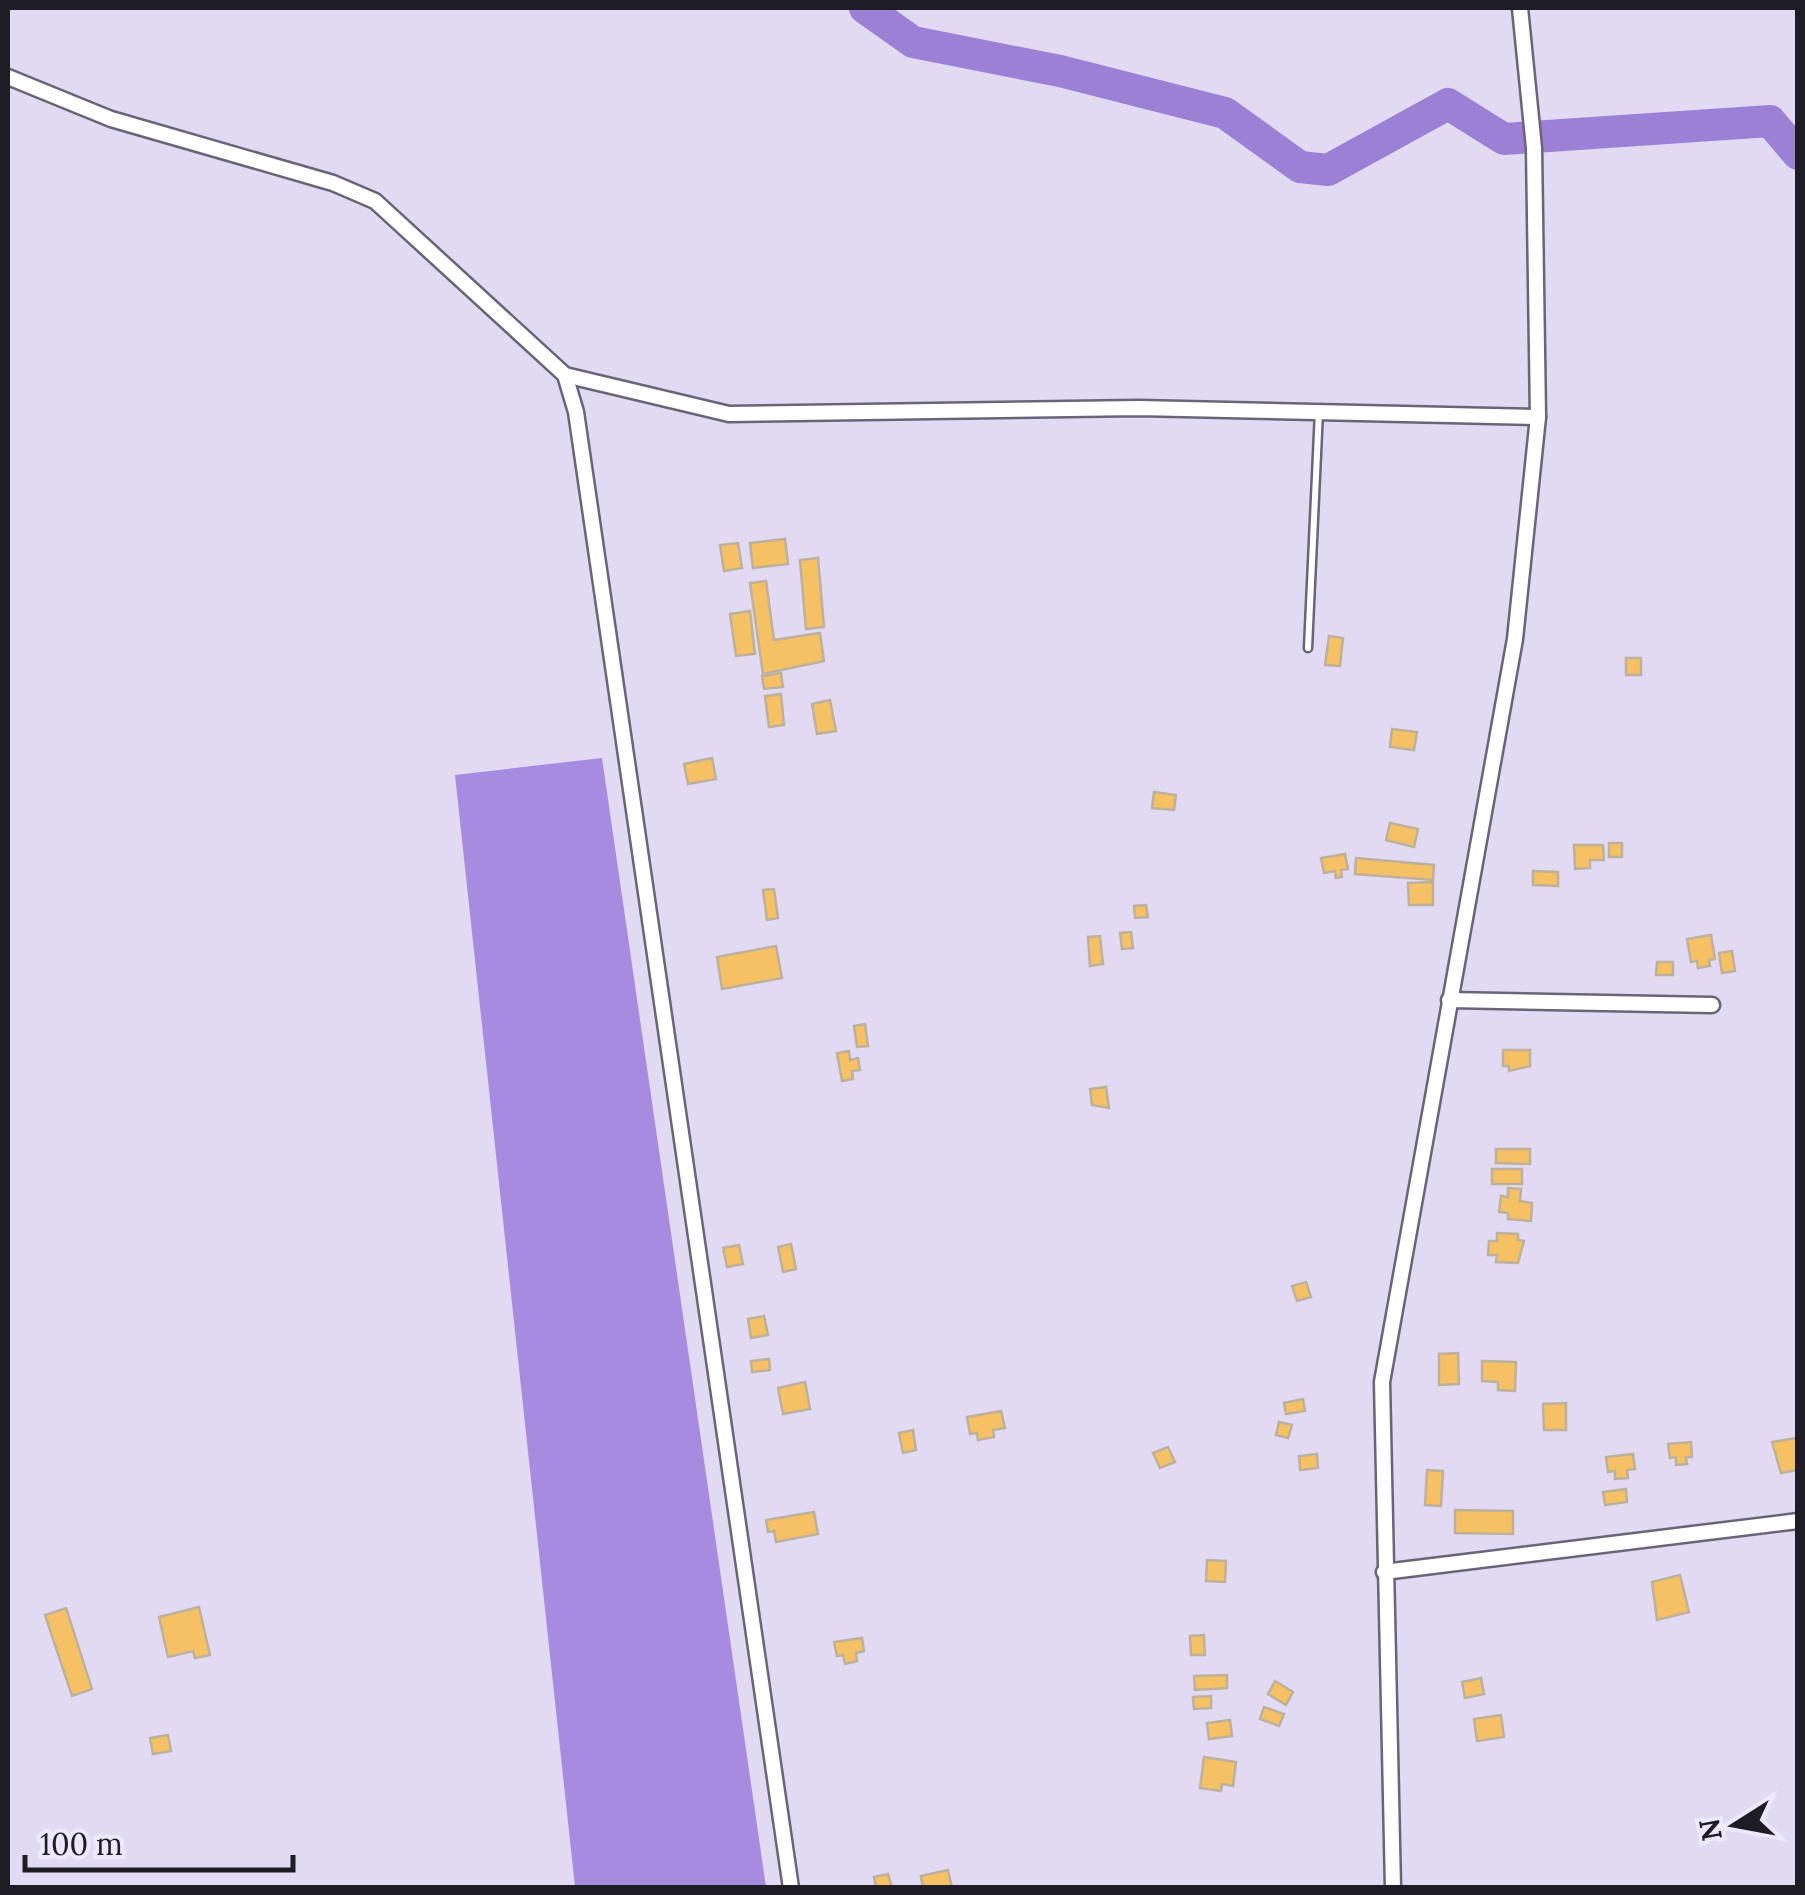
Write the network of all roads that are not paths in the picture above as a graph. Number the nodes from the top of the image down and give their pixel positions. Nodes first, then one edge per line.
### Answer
1 (1520, 8) edge
2 (8, 77) edge
3 (566, 374) junction
4 (1319, 410) junction
5 (1538, 417) junction
6 (1308, 648) dead end
7 (1449, 1000) junction
8 (1712, 1006) dead end
9 (1798, 1521) edge
10 (1384, 1572) junction
11 (790, 1888) edge
12 (1393, 1888) edge

1 - 5 street
2 - 3 street
3 - 4 street
3 - 11 street
4 - 5 street
4 - 6 lane
5 - 7 street
7 - 8 street
7 - 10 street
9 - 10 street
10 - 12 street

